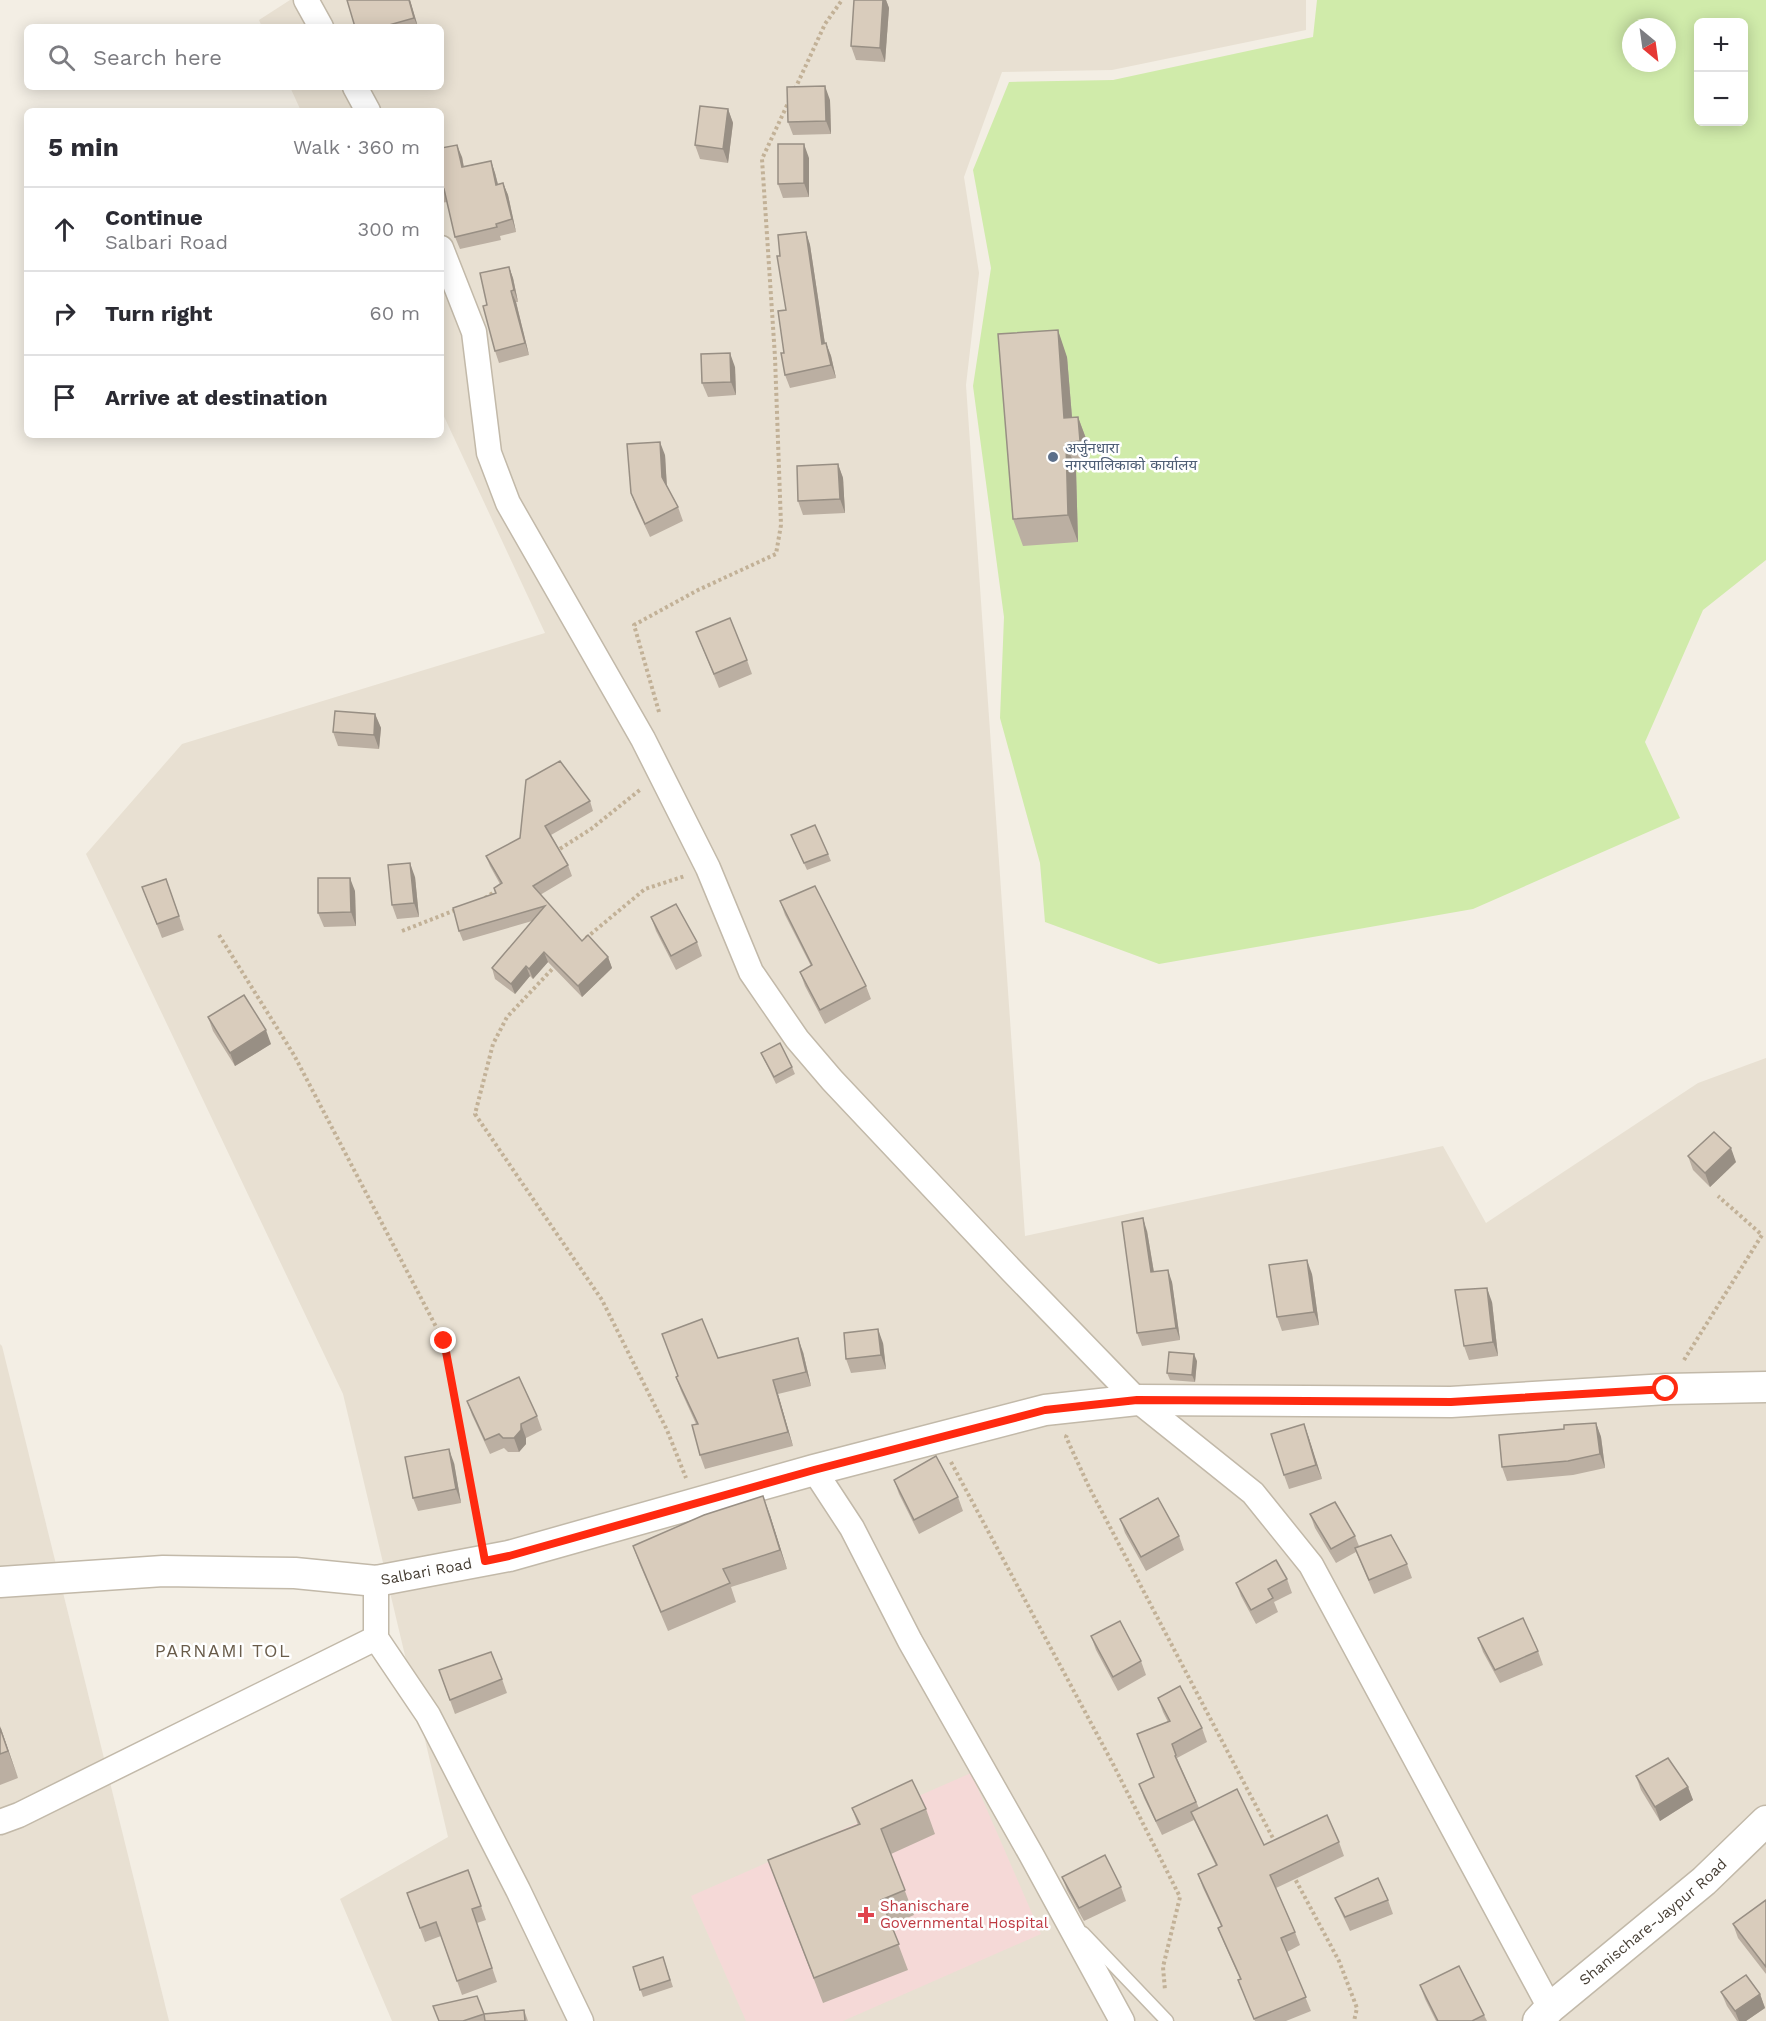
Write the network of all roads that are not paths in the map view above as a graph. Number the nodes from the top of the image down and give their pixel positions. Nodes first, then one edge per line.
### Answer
1 (306, 0) edge
2 (319, 24) edge
3 (357, 90) edge
4 (366, 108) edge
5 (444, 256) edge
6 (1766, 1387) edge
7 (1137, 1400) junction
8 (814, 1470) junction
9 (376, 1581) junction
10 (0, 1582) edge
11 (376, 1638) junction
12 (1766, 1821) edge
13 (0, 1822) edge
14 (1061, 1911) junction
15 (1544, 2015) edge
16 (581, 2021) edge
17 (1122, 2021) edge
18 (1167, 2021) edge

1 - 2 street
3 - 4 street
5 - 7 street
6 - 7 street, Salbari Road
7 - 8 street, Salbari Road
7 - 15 street
8 - 9 street, Salbari Road
8 - 14 street
9 - 10 street, Salbari Road
9 - 11 street
11 - 13 street
11 - 16 street
12 - 15 street, Shanischare-Jaypur Road
14 - 17 street
14 - 18 lane

